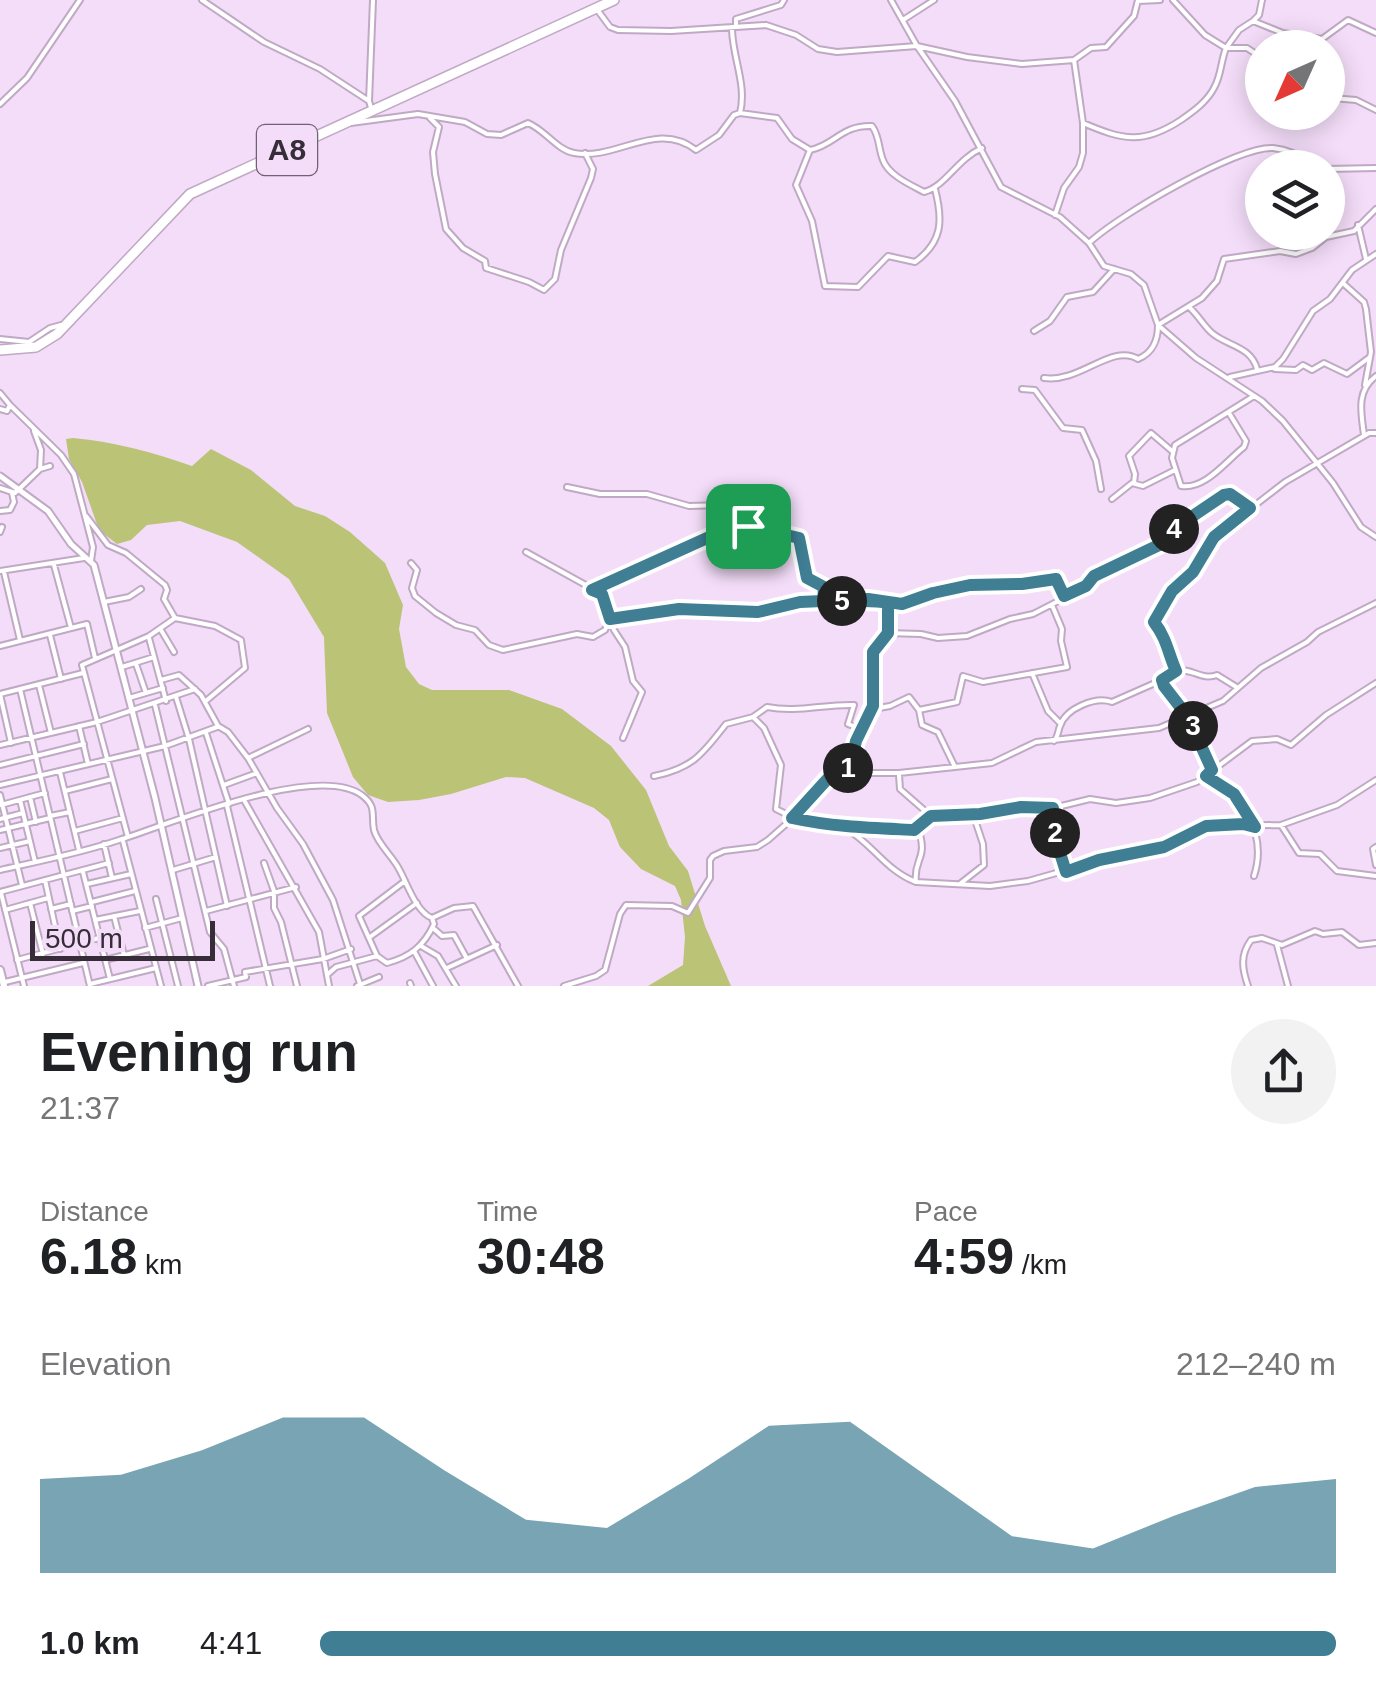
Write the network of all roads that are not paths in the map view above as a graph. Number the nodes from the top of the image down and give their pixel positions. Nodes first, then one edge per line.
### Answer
1 (80, 0) edge
2 (202, 0) edge
3 (374, 0) edge
4 (614, 0) edge
5 (784, 0) edge
6 (892, 0) edge
7 (934, 0) edge
8 (1138, 0) edge
9 (1160, 0) edge
10 (1173, 0) edge
11 (1262, 0) edge
12 (596, 8) junction
13 (902, 20) junction
14 (1253, 21) junction
15 (734, 28) junction
16 (1276, 30) edge
17 (1334, 30) edge
18 (1376, 33) edge
19 (917, 46) junction
20 (1226, 48) junction
21 (1245, 48) edge
22 (1074, 60) junction
23 (1345, 99) edge
24 (0, 104) edge
25 (370, 106) junction
26 (1376, 110) edge
27 (740, 113) junction
28 (429, 117) junction
29 (348, 122) junction
30 (1083, 123) junction
31 (982, 148) junction
32 (810, 150) junction
33 (584, 153) junction
34 (1245, 153) edge
35 (1345, 168) edge
36 (1376, 168) edge
37 (935, 190) junction
38 (1376, 208) edge
39 (1055, 215) junction
40 (1358, 224) junction
41 (1089, 243) junction
42 (1376, 254) edge
43 (1366, 259) junction
44 (1114, 269) junction
45 (1343, 283) junction
46 (1188, 306) junction
47 (66, 325) junction
48 (1158, 325) junction
49 (1034, 332) dead end
50 (0, 339) edge
51 (0, 350) edge
52 (1370, 357) junction
53 (1270, 368) junction
54 (1257, 369) junction
55 (1376, 376) edge
56 (1044, 378) dead end
57 (1228, 378) junction
58 (1366, 384) junction
59 (1022, 389) dead end
60 (0, 393) edge
61 (1254, 396) junction
62 (10, 405) junction
63 (0, 408) edge
64 (1229, 412) junction
65 (33, 430) junction
66 (1376, 433) edge
67 (1364, 436) junction
68 (1172, 452) junction
69 (1316, 464) junction
70 (50, 466) dead end
71 (40, 469) junction
72 (1175, 470) junction
73 (0, 476) edge
74 (1134, 484) junction
75 (567, 487) dead end
76 (0, 488) edge
77 (1102, 488) dead end
78 (16, 492) junction
79 (1112, 499) dead end
80 (1250, 508) junction
81 (0, 511) edge
82 (86, 516) junction
83 (748, 526) junction
84 (1376, 537) edge
85 (526, 552) dead end
86 (89, 559) junction
87 (54, 562) junction
88 (411, 563) dead end
89 (2, 570) edge
90 (140, 590) dead end
91 (592, 590) junction
92 (1064, 596) junction
93 (104, 602) junction
94 (823, 602) junction
95 (888, 603) junction
96 (1376, 603) edge
97 (1052, 605) junction
98 (174, 618) junction
99 (610, 619) junction
100 (95, 622) dead end
101 (87, 624) junction
102 (70, 628) junction
103 (160, 630) junction
104 (49, 633) junction
105 (888, 633) junction
106 (149, 636) junction
107 (20, 640) junction
108 (0, 646) edge
109 (118, 650) junction
110 (174, 652) dead end
111 (154, 657) junction
112 (95, 658) junction
113 (136, 662) junction
114 (122, 667) junction
115 (1176, 671) junction
116 (84, 673) junction
117 (1032, 673) junction
118 (61, 679) junction
119 (161, 680) junction
120 (1162, 680) junction
121 (1376, 683) edge
122 (39, 684) junction
123 (163, 688) junction
124 (1238, 688) junction
125 (20, 689) junction
126 (196, 690) junction
127 (146, 693) junction
128 (0, 694) edge
129 (176, 697) junction
130 (129, 698) junction
131 (166, 701) junction
132 (205, 702) junction
133 (155, 705) junction
134 (872, 710) junction
135 (919, 710) junction
136 (132, 712) junction
137 (1188, 717) junction
138 (754, 718) junction
139 (97, 722) junction
140 (1061, 724) junction
141 (79, 726) junction
142 (218, 726) junction
143 (308, 729) dead end
144 (861, 729) junction
145 (206, 732) junction
146 (51, 733) junction
147 (32, 738) junction
148 (189, 738) junction
149 (623, 738) dead end
150 (11, 742) junction
151 (1054, 742) junction
152 (84, 744) junction
153 (0, 745) edge
154 (165, 746) junction
155 (143, 751) junction
156 (36, 756) junction
157 (248, 758) junction
158 (107, 760) junction
159 (88, 764) junction
160 (0, 765) edge
161 (954, 765) junction
162 (848, 768) junction
163 (60, 770) junction
164 (1212, 770) junction
165 (257, 773) junction
166 (899, 773) junction
167 (40, 774) junction
168 (654, 776) dead end
169 (1206, 776) junction
170 (112, 779) junction
171 (1376, 780) edge
172 (0, 785) edge
173 (223, 785) junction
174 (65, 790) junction
175 (268, 792) junction
176 (44, 793) junction
177 (0, 794) edge
178 (30, 797) junction
179 (20, 800) junction
180 (244, 800) junction
181 (1, 804) edge
182 (228, 805) junction
183 (1053, 808) junction
184 (70, 812) junction
185 (204, 812) junction
186 (24, 814) junction
187 (973, 815) junction
188 (931, 816) junction
189 (50, 817) junction
190 (3, 818) edge
191 (123, 818) junction
192 (792, 818) junction
193 (182, 820) junction
194 (36, 822) junction
195 (26, 824) junction
196 (1281, 825) junction
197 (160, 826) junction
198 (842, 826) junction
199 (1255, 827) junction
200 (8, 828) junction
201 (918, 828) junction
202 (0, 830) edge
203 (74, 831) junction
204 (125, 838) junction
205 (30, 841) junction
206 (104, 844) junction
207 (12, 845) junction
208 (0, 848) edge
209 (1376, 848) edge
210 (79, 850) junction
211 (59, 856) junction
212 (216, 857) junction
213 (35, 862) junction
214 (264, 863) dead end
215 (109, 864) junction
216 (194, 864) junction
217 (18, 866) junction
218 (1376, 866) edge
219 (0, 870) edge
220 (83, 871) junction
221 (171, 871) junction
222 (1066, 872) junction
223 (131, 874) junction
224 (64, 875) junction
225 (1254, 876) dead end
226 (1376, 876) edge
227 (112, 878) junction
228 (44, 880) junction
229 (405, 881) junction
230 (916, 882) junction
231 (961, 883) junction
232 (87, 884) junction
233 (22, 885) junction
234 (296, 887) junction
235 (0, 891) edge
236 (135, 891) junction
237 (275, 895) junction
238 (48, 898) junction
239 (156, 899) dead end
240 (250, 900) junction
241 (417, 902) junction
242 (30, 903) junction
243 (70, 904) junction
244 (92, 904) junction
245 (227, 906) junction
246 (51, 909) junction
247 (5, 910) junction
248 (72, 911) junction
249 (140, 911) junction
250 (206, 911) junction
251 (114, 916) junction
252 (182, 918) junction
253 (432, 918) junction
254 (96, 920) junction
255 (162, 923) junction
256 (145, 928) junction
257 (432, 928) junction
258 (370, 937) junction
259 (100, 938) junction
260 (1376, 943) edge
261 (80, 944) junction
262 (497, 945) junction
263 (1277, 945) junction
264 (420, 946) junction
265 (60, 949) junction
266 (151, 949) junction
267 (351, 949) junction
268 (414, 951) junction
269 (43, 954) junction
270 (124, 955) junction
271 (377, 956) junction
272 (466, 957) junction
273 (323, 959) junction
274 (17, 960) junction
275 (105, 960) junction
276 (85, 962) junction
277 (355, 962) junction
278 (292, 965) junction
279 (156, 968) junction
280 (266, 968) junction
281 (446, 968) junction
282 (0, 970) edge
283 (327, 976) junction
284 (21, 977) junction
285 (110, 979) junction
286 (234, 983) edge
287 (2, 984) edge
288 (90, 985) edge
289 (358, 985) edge
290 (24, 986) edge
291 (161, 986) edge
292 (178, 986) edge
293 (198, 986) edge
294 (208, 986) edge
295 (270, 986) edge
296 (297, 986) edge
297 (330, 986) edge
298 (377, 986) edge
299 (433, 986) edge
300 (456, 986) edge
301 (518, 986) edge
302 (564, 986) edge
303 (1248, 986) edge
304 (1288, 986) edge

1 - 24 street
2 - 25 street
3 - 25 street
4 - 12 highway, A8
5 - 15 street
6 - 13 street
7 - 13 street
8 - 9 street
8 - 22 street
10 - 20 street
11 - 14 street
12 - 15 street
12 - 25 highway, A8
13 - 19 street
14 - 16 street
14 - 20 street
15 - 19 street
15 - 27 street
17 - 18 street
19 - 22 street
19 - 31 street
20 - 21 street
20 - 30 street
22 - 30 street
23 - 26 street
25 - 29 highway, A8
27 - 32 street
27 - 33 street
28 - 29 street
28 - 33 street
28 - 33 street
29 - 47 highway, A8
30 - 39 street
31 - 37 street
31 - 39 street
32 - 37 street
32 - 37 street
34 - 41 street
35 - 36 street
38 - 40 street
39 - 41 street
40 - 43 street
40 - 46 street
41 - 44 street
42 - 43 street
43 - 45 street
44 - 48 street
44 - 49 street
45 - 52 street
45 - 53 street
46 - 48 street
46 - 54 street
47 - 50 street
47 - 51 highway, A8
48 - 56 street
48 - 57 street
52 - 53 street
52 - 58 street
53 - 54 street
54 - 57 street
55 - 58 street
57 - 61 street
58 - 67 street
59 - 77 street
60 - 62 street
61 - 64 street
61 - 69 street
62 - 63 street
62 - 65 street
64 - 68 street
64 - 72 street
65 - 71 street
65 - 82 street
66 - 67 street
67 - 69 street
68 - 72 street
68 - 74 street
69 - 80 street
69 - 84 street
70 - 71 street
71 - 78 street
72 - 74 street
73 - 78 street
74 - 79 street
75 - 83 street
76 - 78 street
78 - 81 street
78 - 86 street
80 - 92 street
80 - 115 street
82 - 86 street
82 - 98 street
83 - 91 street
83 - 94 street
85 - 91 street
86 - 87 street
86 - 93 street
87 - 89 street
87 - 102 street
88 - 99 street
89 - 107 street
90 - 93 street
91 - 99 street
92 - 95 street
92 - 97 street
93 - 109 street
94 - 95 street
94 - 99 street
95 - 105 street
96 - 124 street
97 - 105 street
97 - 117 street
98 - 103 street
98 - 132 street
99 - 149 street
100 - 101 street
101 - 102 street
101 - 112 street
102 - 104 street
103 - 106 street
103 - 110 street
104 - 107 street
104 - 118 street
105 - 134 street
106 - 109 street
106 - 111 street
107 - 108 street
109 - 112 street
109 - 114 street
111 - 113 street
111 - 119 street
112 - 116 street
113 - 114 street
113 - 127 street
114 - 130 street
115 - 120 street
115 - 124 street
116 - 118 street
116 - 139 street
117 - 135 street
117 - 140 street
118 - 122 street
119 - 123 street
119 - 126 street
120 - 137 street
120 - 140 street
121 - 164 street
122 - 125 street
122 - 146 street
123 - 127 street
123 - 131 street
124 - 137 street
125 - 128 street
125 - 147 street
126 - 129 street
126 - 132 street
127 - 130 street
128 - 150 street
129 - 131 street
129 - 148 street
130 - 136 street
131 - 133 street
132 - 142 street
133 - 136 street
133 - 154 street
134 - 135 street
134 - 144 street
135 - 161 street
136 - 139 street
136 - 155 street
137 - 151 street
137 - 164 street
138 - 144 street
138 - 168 street
138 - 192 street
139 - 141 street
139 - 158 street
140 - 151 street
141 - 146 street
141 - 152 street
142 - 145 street
142 - 157 street
143 - 157 street
144 - 162 street
145 - 148 street
145 - 173 street
146 - 147 street
147 - 150 street
147 - 156 street
148 - 154 street
148 - 185 street
150 - 153 street
151 - 161 street
152 - 156 street
152 - 159 street
154 - 155 street
154 - 193 street
155 - 158 street
155 - 197 street
156 - 160 street
156 - 167 street
157 - 165 street
158 - 159 street
158 - 170 street
159 - 163 street
161 - 166 street
162 - 166 street
162 - 192 street
163 - 167 street
163 - 174 street
164 - 169 street
165 - 173 street
165 - 175 street
166 - 188 street
167 - 172 street
167 - 176 street
169 - 183 street
169 - 199 street
170 - 174 street
170 - 191 street
171 - 196 street
173 - 182 street
174 - 184 street
175 - 180 street
175 - 229 street
175 - 267 street
176 - 178 street
176 - 189 street
177 - 181 street
178 - 179 street
178 - 194 street
179 - 181 street
179 - 186 street
180 - 182 street
180 - 234 street
181 - 190 street
182 - 185 street
182 - 240 street
183 - 187 street
183 - 222 street
184 - 189 street
184 - 203 street
185 - 193 street
185 - 212 street
186 - 190 street
186 - 195 street
187 - 188 street
187 - 231 street
188 - 201 street
189 - 194 street
189 - 211 street
190 - 200 street
191 - 203 street
191 - 204 street
192 - 198 street
192 - 302 street
193 - 197 street
193 - 216 street
194 - 195 street
195 - 200 street
195 - 205 street
196 - 199 street
196 - 226 street
197 - 204 street
197 - 221 street
198 - 201 street
198 - 230 street
199 - 222 street
199 - 225 street
200 - 202 street
200 - 207 street
201 - 230 street
203 - 210 street
204 - 206 street
204 - 223 street
205 - 207 street
205 - 213 street
206 - 210 street
206 - 215 street
207 - 208 street
207 - 217 street
209 - 218 street
210 - 211 street
211 - 213 street
211 - 224 street
212 - 216 street
212 - 245 street
213 - 217 street
214 - 237 street
215 - 220 street
215 - 227 street
216 - 221 street
216 - 250 street
217 - 219 street
217 - 233 street
220 - 224 street
220 - 232 street
221 - 252 street
222 - 231 street
223 - 227 street
223 - 236 street
224 - 228 street
224 - 243 street
227 - 232 street
228 - 233 street
228 - 238 street
229 - 241 street
229 - 258 street
230 - 231 street
232 - 244 street
233 - 235 street
234 - 237 street
234 - 273 street
235 - 247 street
236 - 244 street
236 - 249 street
237 - 240 street
237 - 278 street
238 - 242 street
238 - 246 street
239 - 255 street
240 - 245 street
240 - 280 street
241 - 253 street
241 - 258 street
242 - 247 street
242 - 269 street
243 - 246 street
243 - 248 street
244 - 248 street
244 - 254 street
245 - 250 street
246 - 265 street
247 - 274 street
248 - 261 street
249 - 251 street
249 - 256 street
250 - 286 street
251 - 254 street
251 - 270 street
252 - 255 street
252 - 293 street
253 - 257 street
253 - 262 street
254 - 259 street
255 - 256 street
255 - 292 street
256 - 266 street
257 - 264 street
257 - 272 street
258 - 271 street
259 - 261 street
259 - 275 street
260 - 263 street
261 - 265 street
261 - 276 street
262 - 272 street
262 - 301 street
263 - 303 street
263 - 304 street
264 - 268 street
264 - 281 street
265 - 269 street
266 - 270 street
266 - 279 street
267 - 273 street
267 - 277 street
268 - 271 street
268 - 299 street
269 - 274 street
270 - 275 street
271 - 277 street
272 - 281 street
273 - 278 street
273 - 283 street
274 - 284 street
275 - 285 street
276 - 284 street
276 - 288 street
277 - 283 street
277 - 289 street
278 - 280 street
278 - 296 street
279 - 285 street
279 - 291 street
280 - 286 street
280 - 295 street
281 - 300 street
282 - 287 main road
283 - 297 street
284 - 287 street
284 - 290 street
285 - 288 street
286 - 294 street
289 - 298 street

